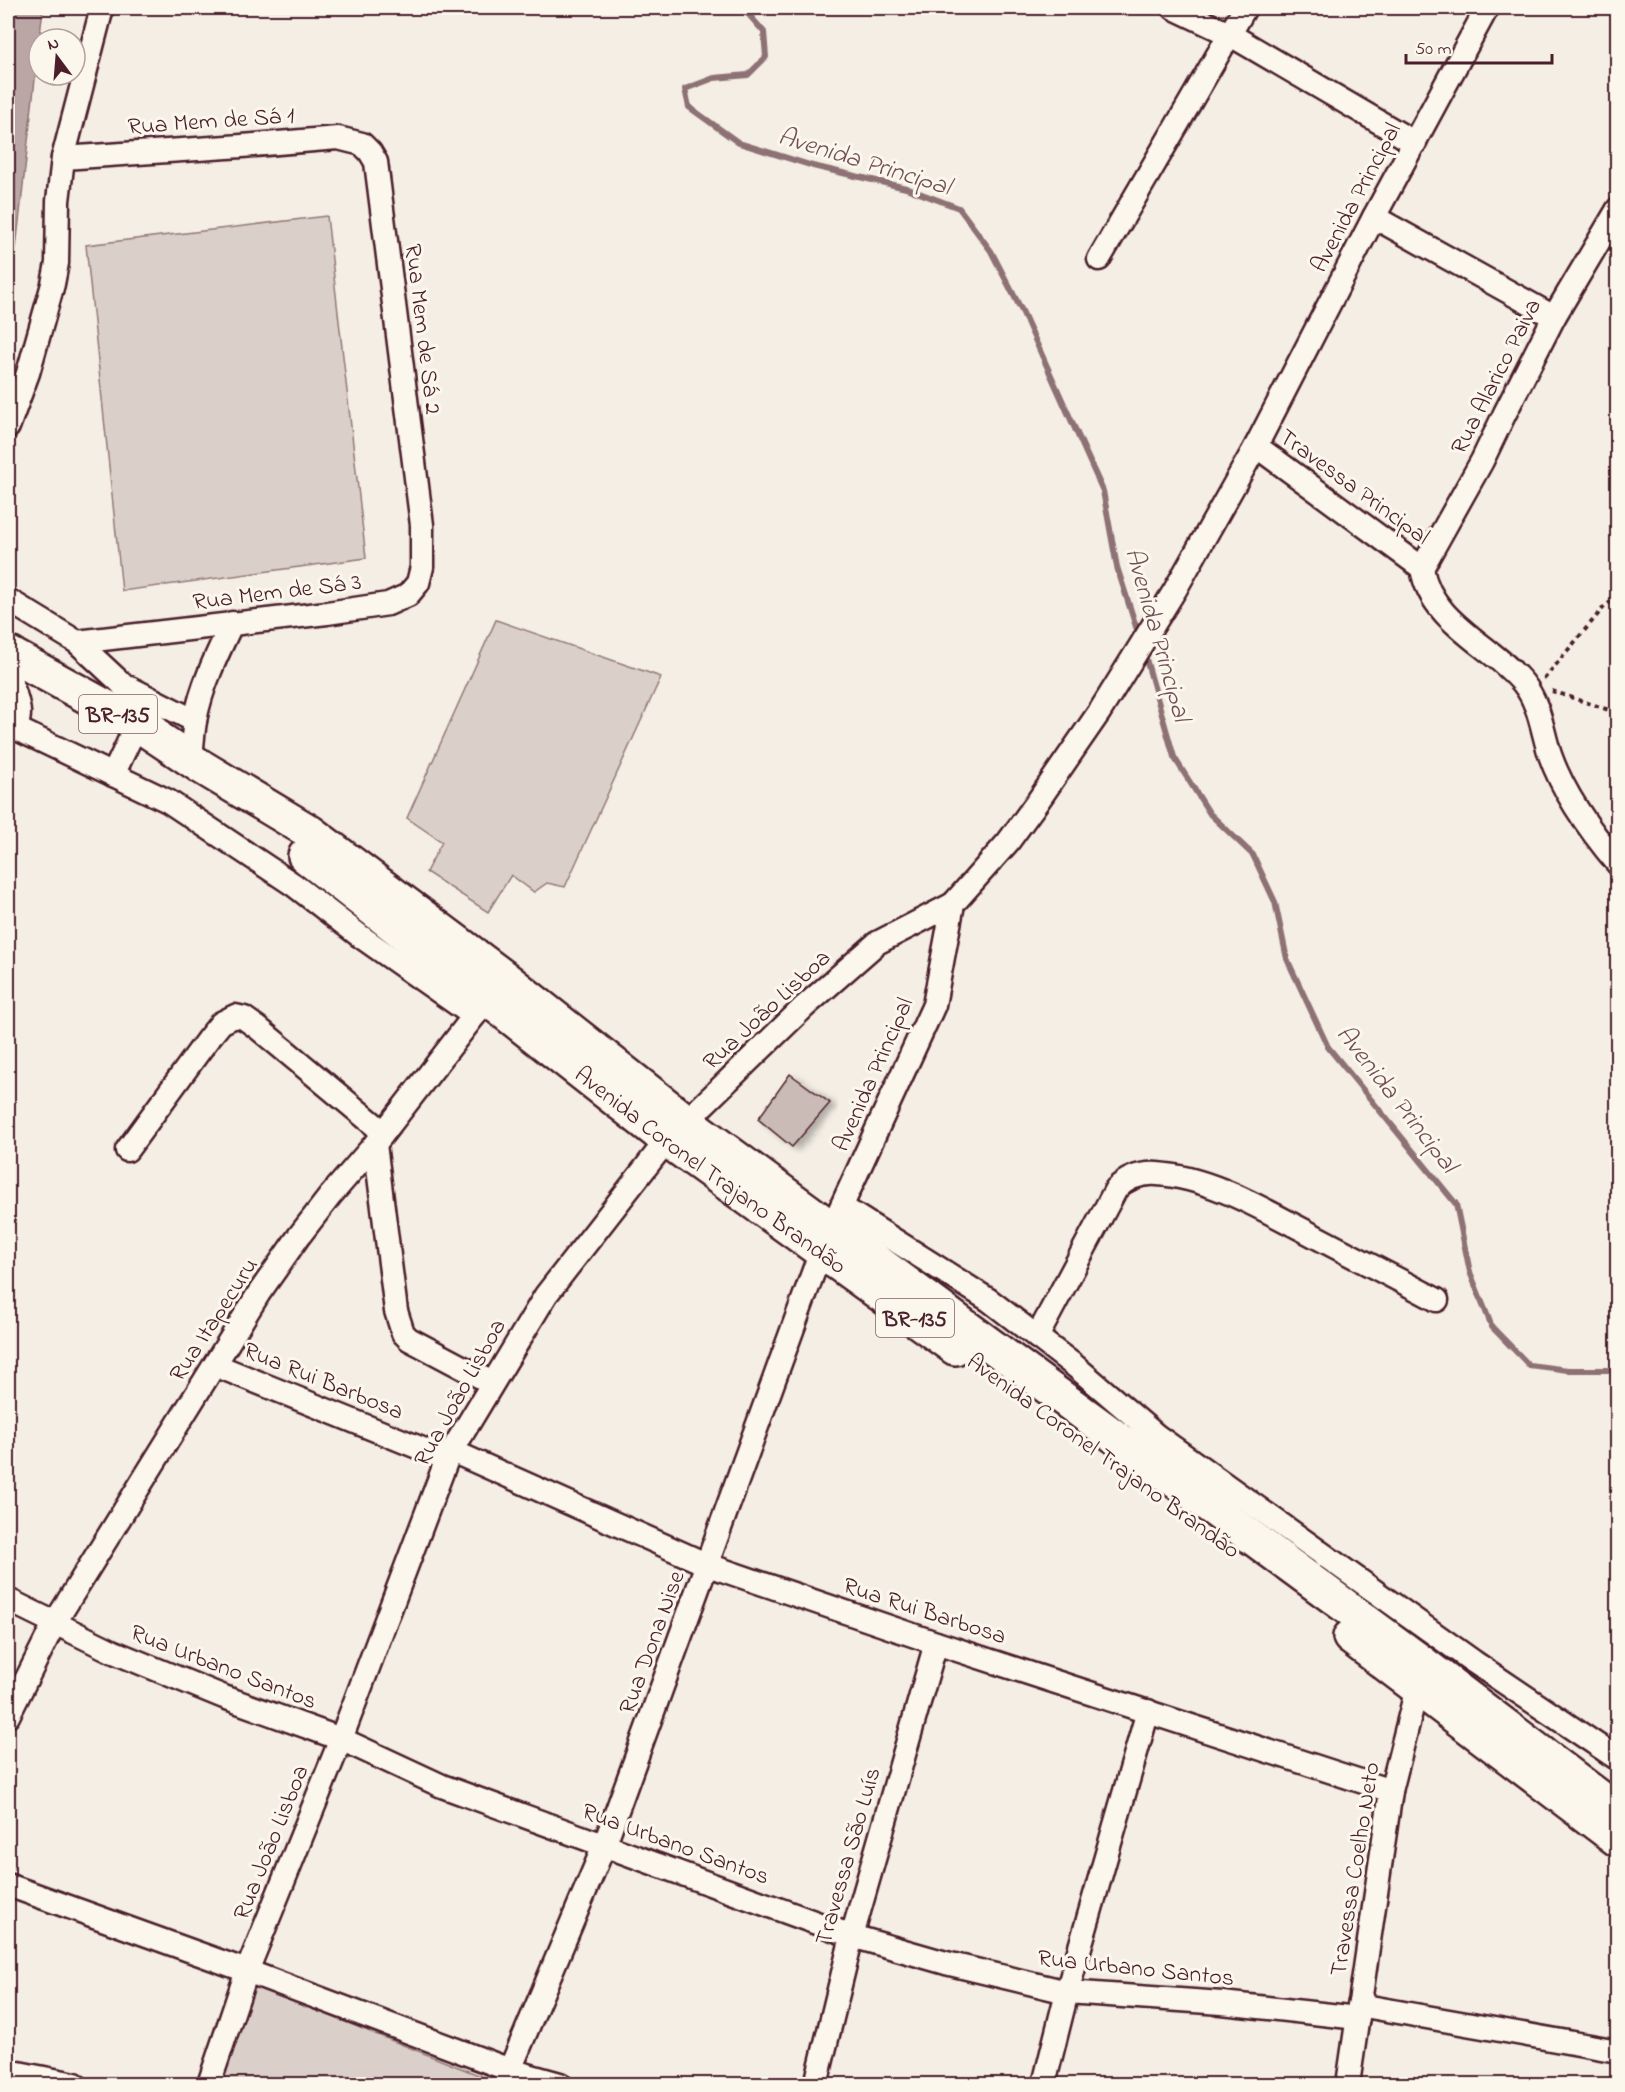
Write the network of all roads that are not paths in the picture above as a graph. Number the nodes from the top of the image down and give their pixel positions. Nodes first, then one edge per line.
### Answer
1 (102, 8) edge
2 (1174, 8) edge
3 (1245, 8) edge
4 (1487, 8) edge
5 (1229, 34) junction
6 (1415, 143) junction
7 (362, 144) joint
8 (63, 158) junction
9 (1617, 209) edge
10 (1374, 217) junction
11 (1099, 259) dead end
12 (1554, 317) junction
13 (8, 427) edge
14 (1256, 446) junction
15 (422, 525) joint
16 (1422, 568) junction
17 (8, 600) edge
18 (232, 623) junction
19 (77, 642) junction
20 (8, 653) edge
21 (8, 674) edge
22 (121, 683) junction
23 (195, 721) junction
24 (136, 724) junction
25 (11, 730) edge
26 (184, 755) junction
27 (113, 775) junction
28 (1617, 864) edge
29 (953, 904) junction
30 (487, 997) junction
31 (677, 1130) junction
32 (379, 1138) junction
33 (127, 1150) dead end
34 (832, 1229) junction
35 (1437, 1300) dead end
36 (1037, 1337) junction
37 (215, 1365) junction
38 (492, 1383) junction
39 (450, 1455) junction
40 (708, 1565) junction
41 (8, 1600) edge
42 (54, 1624) junction
43 (936, 1643) junction
44 (1420, 1676) junction
45 (1148, 1711) junction
46 (8, 1716) edge
47 (341, 1739) junction
48 (1617, 1759) edge
49 (1391, 1791) junction
50 (1617, 1811) edge
51 (1617, 1840) edge
52 (604, 1846) junction
53 (8, 1885) edge
54 (852, 1936) junction
55 (247, 1971) junction
56 (1066, 1992) junction
57 (1358, 2012) junction
58 (1617, 2051) edge
59 (8, 2072) edge
60 (507, 2077) edge
61 (75, 2085) edge
62 (209, 2085) edge
63 (560, 2085) edge
64 (816, 2085) edge
65 (1044, 2085) edge
66 (1348, 2085) edge

1 - 8 street
2 - 5 street
3 - 5 street
4 - 6 street, Avenida Principal
5 - 6 street
5 - 11 street
6 - 10 street, Avenida Principal
7 - 8 street, Rua Mem de Sá 1
7 - 15 street, Rua Mem de Sá 2
8 - 13 street
9 - 12 street, Rua Alarico Paiva
10 - 12 street
10 - 14 street, Avenida Principal
12 - 16 street, Rua Alarico Paiva
14 - 16 street, Travessa Principal
14 - 29 street, Avenida Principal
15 - 18 street, Rua Mem de Sá 3
16 - 28 street
17 - 19 street
18 - 19 street, Rua Mem de Sá 3
18 - 23 street
19 - 22 street
20 - 24 main road, Avenida Coronel Trajano Brandão / BR-135
21 - 25 street
22 - 23 street
22 - 26 street
23 - 26 street
24 - 26 main road, Avenida Coronel Trajano Brandão / BR-135
24 - 27 street
25 - 27 street
26 - 30 main road, Avenida Coronel Trajano Brandão / BR-135
27 - 30 street
29 - 31 street, Rua João Lisboa
29 - 34 street, Avenida Principal
30 - 31 main road, Avenida Coronel Trajano Brandão / BR-135
30 - 32 street, Rua Itapecuru
31 - 34 main road, Avenida Coronel Trajano Brandão / BR-135
31 - 38 street, Rua João Lisboa
32 - 33 street
32 - 37 street, Rua Itapecuru
32 - 38 street
34 - 36 street, Avenida Coronel Trajano Brandão
34 - 40 street, Rua Dona Nise
34 - 44 main road, Avenida Coronel Trajano Brandão / BR-135
35 - 36 street
36 - 48 street, Avenida Coronel Trajano Brandão
37 - 39 street, Rua Rui Barbosa
37 - 42 street, Rua Itapecuru
38 - 39 street, Rua João Lisboa
39 - 40 street, Rua Rui Barbosa
39 - 47 street, Rua João Lisboa
40 - 43 street, Rua Rui Barbosa
40 - 52 street, Rua Dona Nise
41 - 42 street, Rua Urbano Santos
42 - 46 street, Rua Itapecuru
42 - 47 street, Rua Urbano Santos
43 - 45 street, Rua Rui Barbosa
43 - 54 street, Travessa São Luís
44 - 49 street, Travessa Coelho Neto
44 - 50 main road, Avenida Coronel Trajano Brandão / BR-135
44 - 51 main road, Avenida Coronel Trajano Brandão / BR-135
45 - 49 street, Rua Rui Barbosa
45 - 56 street
47 - 52 street, Rua Urbano Santos
47 - 55 street, Rua João Lisboa
49 - 57 street, Travessa Coelho Neto
52 - 54 street, Rua Urbano Santos
52 - 60 street, Rua Dona Nise
53 - 55 street
54 - 56 street, Rua Urbano Santos
54 - 64 street, Travessa São Luís
55 - 60 street
55 - 62 street, Rua João Lisboa
56 - 57 street, Rua Urbano Santos
56 - 65 street
57 - 58 street, Rua Urbano Santos
57 - 66 street, Travessa Coelho Neto
59 - 61 street
60 - 63 street

